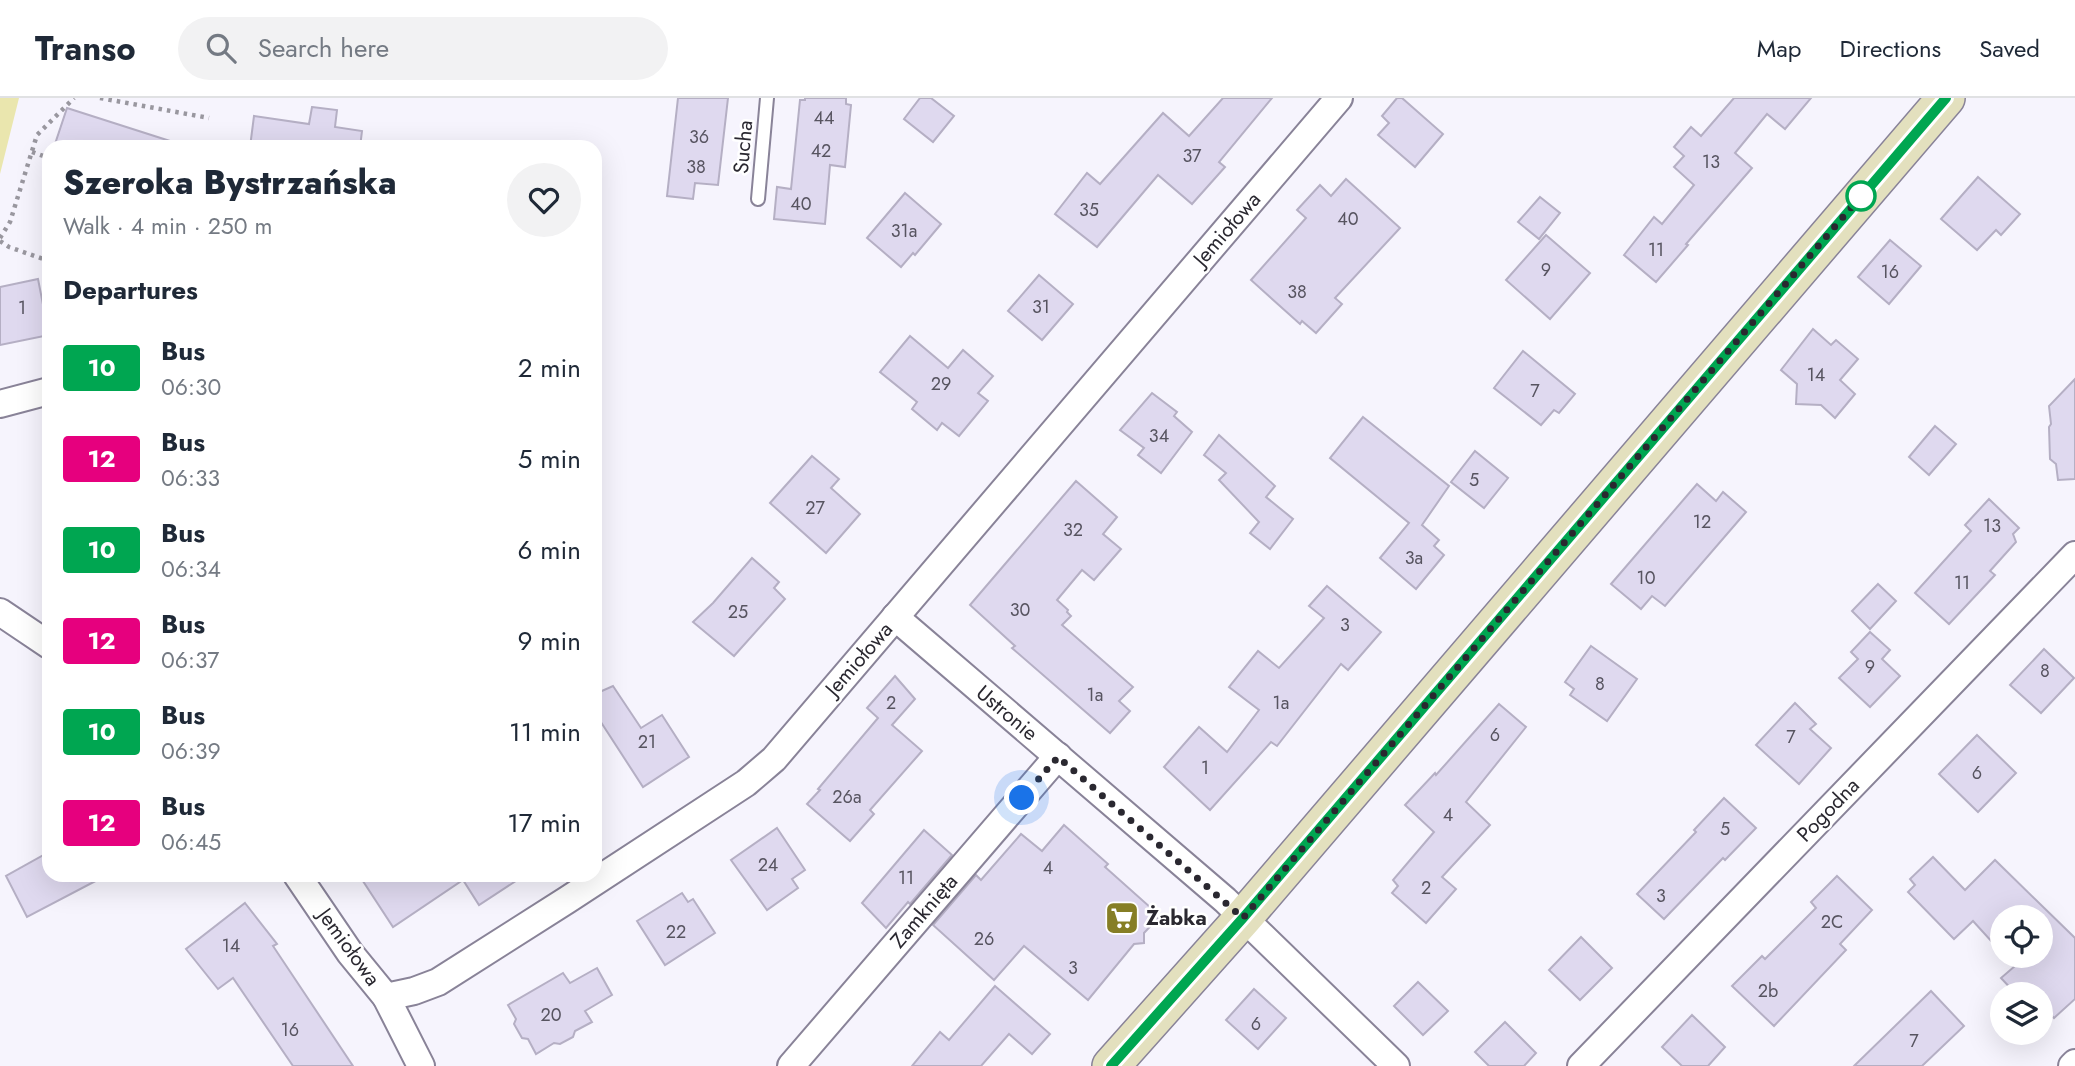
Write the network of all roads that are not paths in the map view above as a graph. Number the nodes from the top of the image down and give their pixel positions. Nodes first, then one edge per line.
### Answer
1 (767, 98) edge
2 (1339, 98) edge
3 (1946, 98) edge
4 (758, 199) dead end
5 (42, 393) edge
6 (0, 404) edge
7 (2075, 555) edge
8 (0, 612) edge
9 (895, 617) junction
10 (42, 640) edge
11 (1058, 757) junction
12 (602, 877) edge
13 (303, 882) edge
14 (595, 882) edge
15 (1243, 918) junction
16 (386, 997) junction
17 (421, 1066) edge
18 (791, 1066) edge
19 (1111, 1066) edge
20 (1396, 1066) edge
21 (1581, 1066) edge

1 - 4 lane, Sucha
2 - 9 street, Jemiołowa
3 - 15 street
5 - 6 street
7 - 21 street, Pogodna
8 - 10 street
9 - 11 street, Ustronie
9 - 12 street, Jemiołowa
11 - 15 street, Ustronie
11 - 18 street, Zamknięta
13 - 16 street, Jemiołowa
14 - 16 street, Jemiołowa
15 - 19 street
15 - 20 street, Ustronie
16 - 17 street

